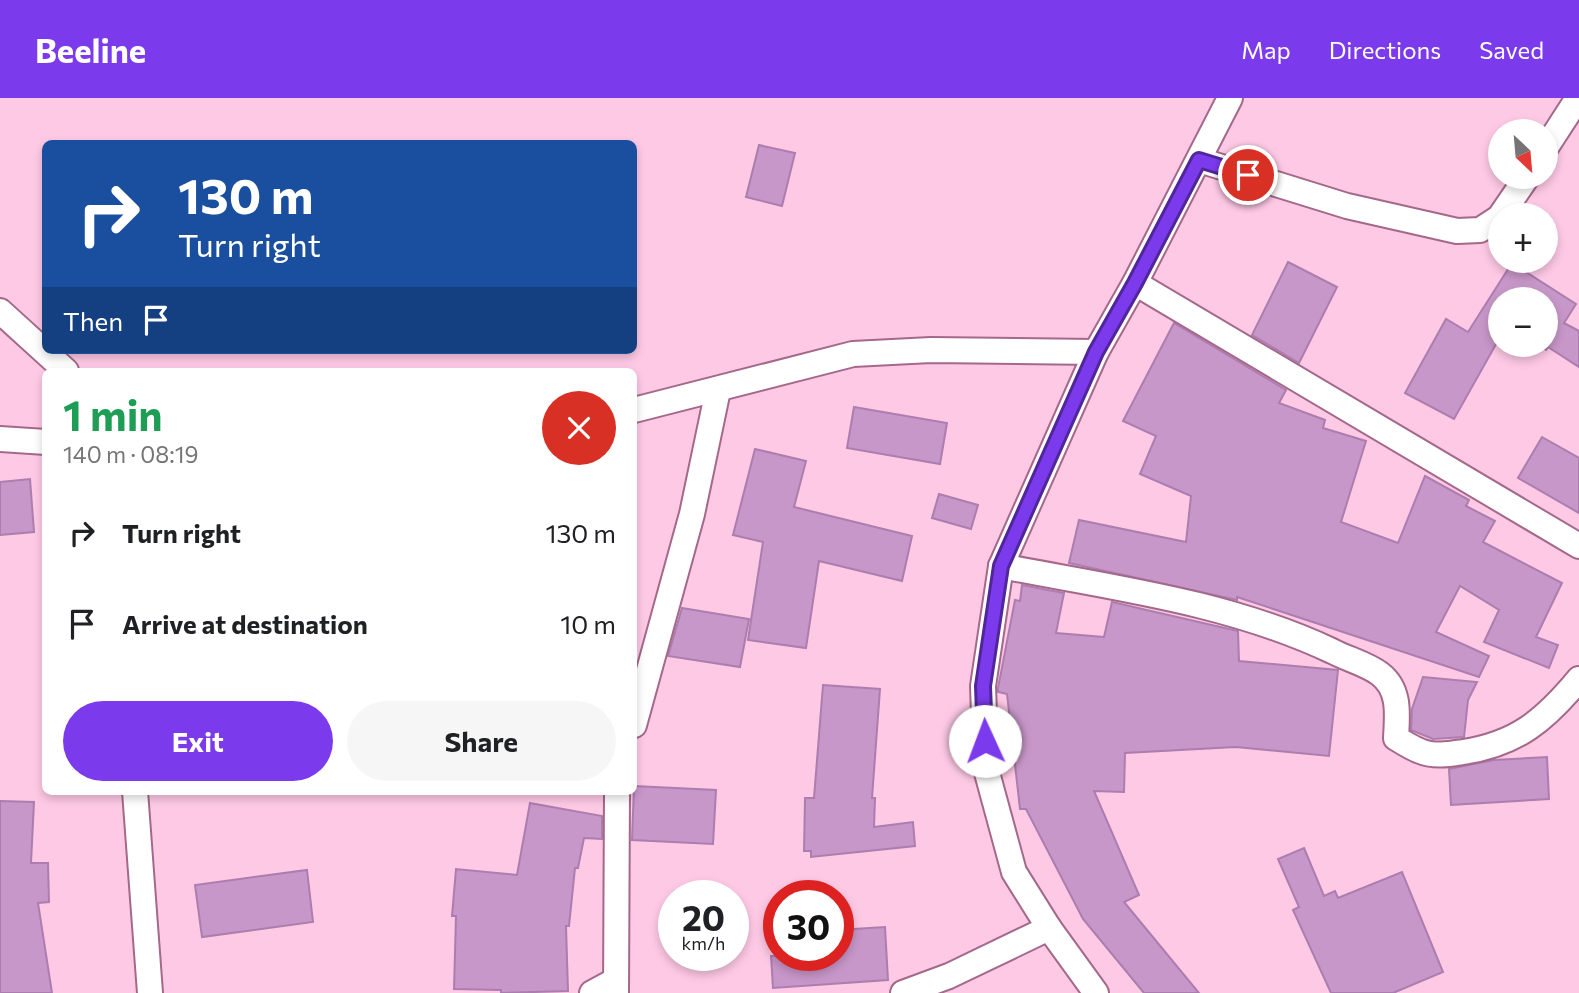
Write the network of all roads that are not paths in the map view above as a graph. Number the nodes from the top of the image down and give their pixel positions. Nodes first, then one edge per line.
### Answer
1 (1230, 98) edge
2 (1578, 98) edge
3 (1558, 129) edge
4 (1199, 160) junction
5 (1488, 224) edge
6 (1135, 283) junction
7 (0, 311) edge
8 (42, 349) edge
9 (1096, 352) junction
10 (47, 354) edge
11 (63, 368) edge
12 (718, 390) junction
13 (637, 409) edge
14 (0, 439) edge
15 (42, 442) edge
16 (1579, 546) edge
17 (1001, 566) junction
18 (1579, 679) edge
19 (637, 714) edge
20 (135, 795) edge
21 (617, 795) edge
22 (1049, 929) junction
23 (616, 986) edge
24 (150, 993) edge
25 (592, 993) edge
26 (903, 993) edge
27 (1096, 993) edge

1 - 4 street
2 - 3 street
4 - 5 street
4 - 6 street
6 - 9 street
6 - 16 street
7 - 8 street
9 - 12 street
9 - 17 street
10 - 11 street
12 - 13 street
12 - 19 street
14 - 15 street
17 - 18 street
17 - 22 street
20 - 24 street
21 - 23 street
22 - 26 street
22 - 27 street
23 - 25 street

